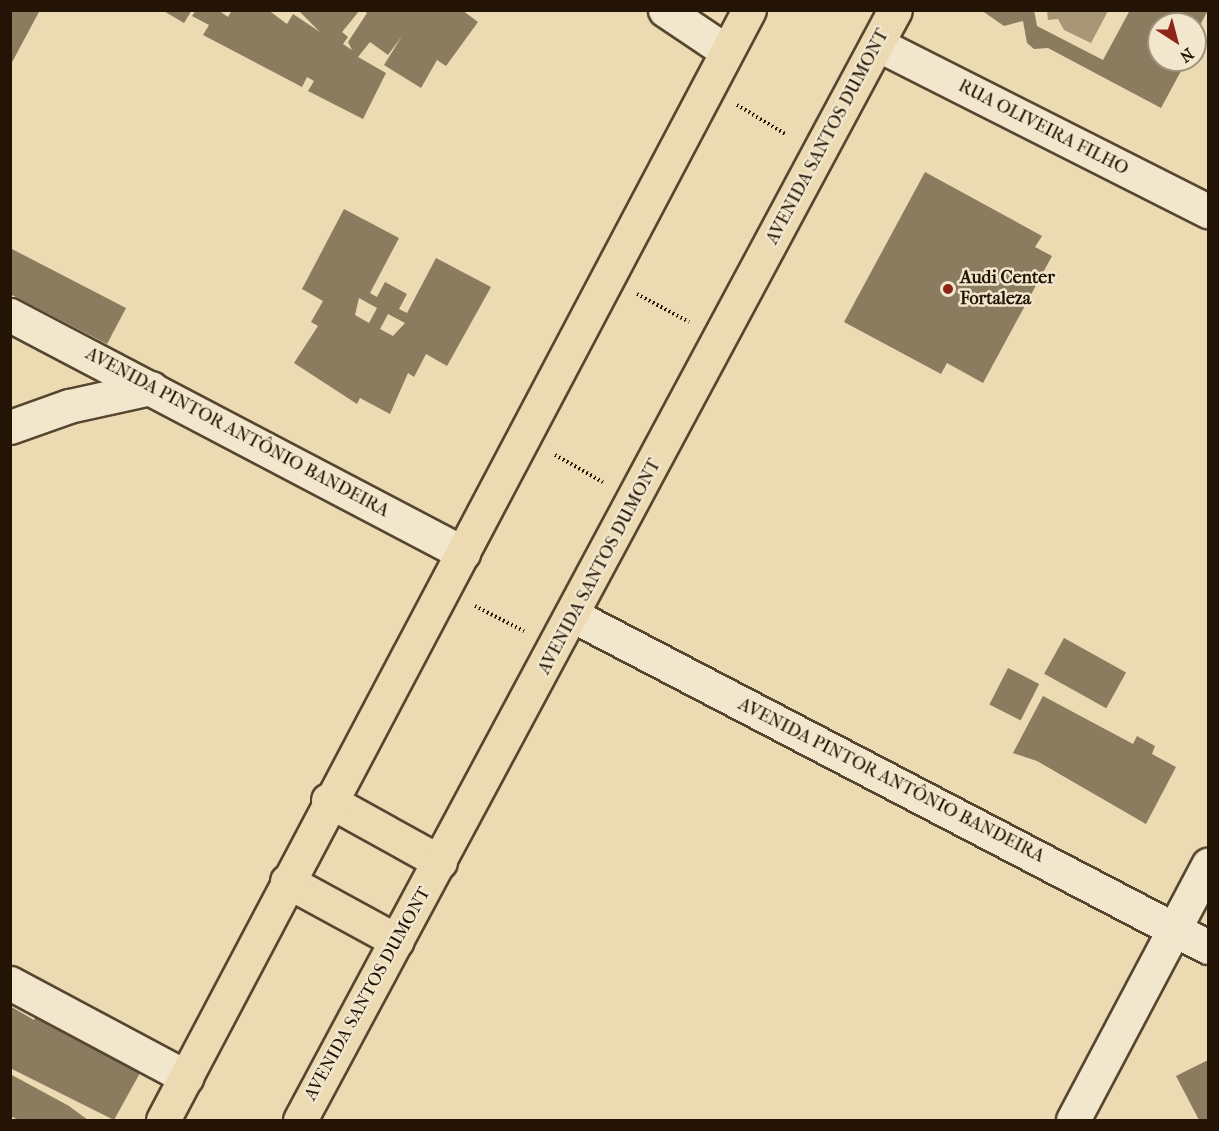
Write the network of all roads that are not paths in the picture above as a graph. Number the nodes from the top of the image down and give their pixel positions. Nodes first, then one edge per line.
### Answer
1 (665, 10) edge
2 (749, 10) edge
3 (895, 10) edge
4 (877, 44) junction
5 (726, 51) junction
6 (1209, 211) edge
7 (10, 315) edge
8 (151, 388) junction
9 (10, 427) edge
10 (463, 553) junction
11 (574, 616) junction
12 (328, 800) junction
13 (440, 862) junction
14 (1209, 866) edge
15 (287, 881) junction
16 (1175, 929) junction
17 (397, 941) junction
18 (1209, 947) edge
19 (10, 982) edge
20 (186, 1077) junction
21 (163, 1120) edge
22 (300, 1120) edge
23 (1073, 1120) edge

1 - 5 street
2 - 5 main road
3 - 4 main road, AVENIDA SANTOS DUMONT
4 - 6 street, RUA OLIVEIRA FILHO
4 - 11 main road, AVENIDA SANTOS DUMONT
5 - 10 main road
7 - 8 street, AVENIDA PINTOR ANTÔNIO BANDEIRA
8 - 9 street
8 - 10 street, AVENIDA PINTOR ANTÔNIO BANDEIRA
10 - 12 main road
11 - 13 main road, AVENIDA SANTOS DUMONT
11 - 16 street, AVENIDA PINTOR ANTÔNIO BANDEIRA
12 - 13 main road
12 - 15 main road
13 - 17 main road, AVENIDA SANTOS DUMONT
14 - 16 street
15 - 17 main road
15 - 20 main road
16 - 18 street, AVENIDA PINTOR ANTÔNIO BANDEIRA
16 - 23 street
17 - 22 main road, AVENIDA SANTOS DUMONT
19 - 20 street
20 - 21 main road

